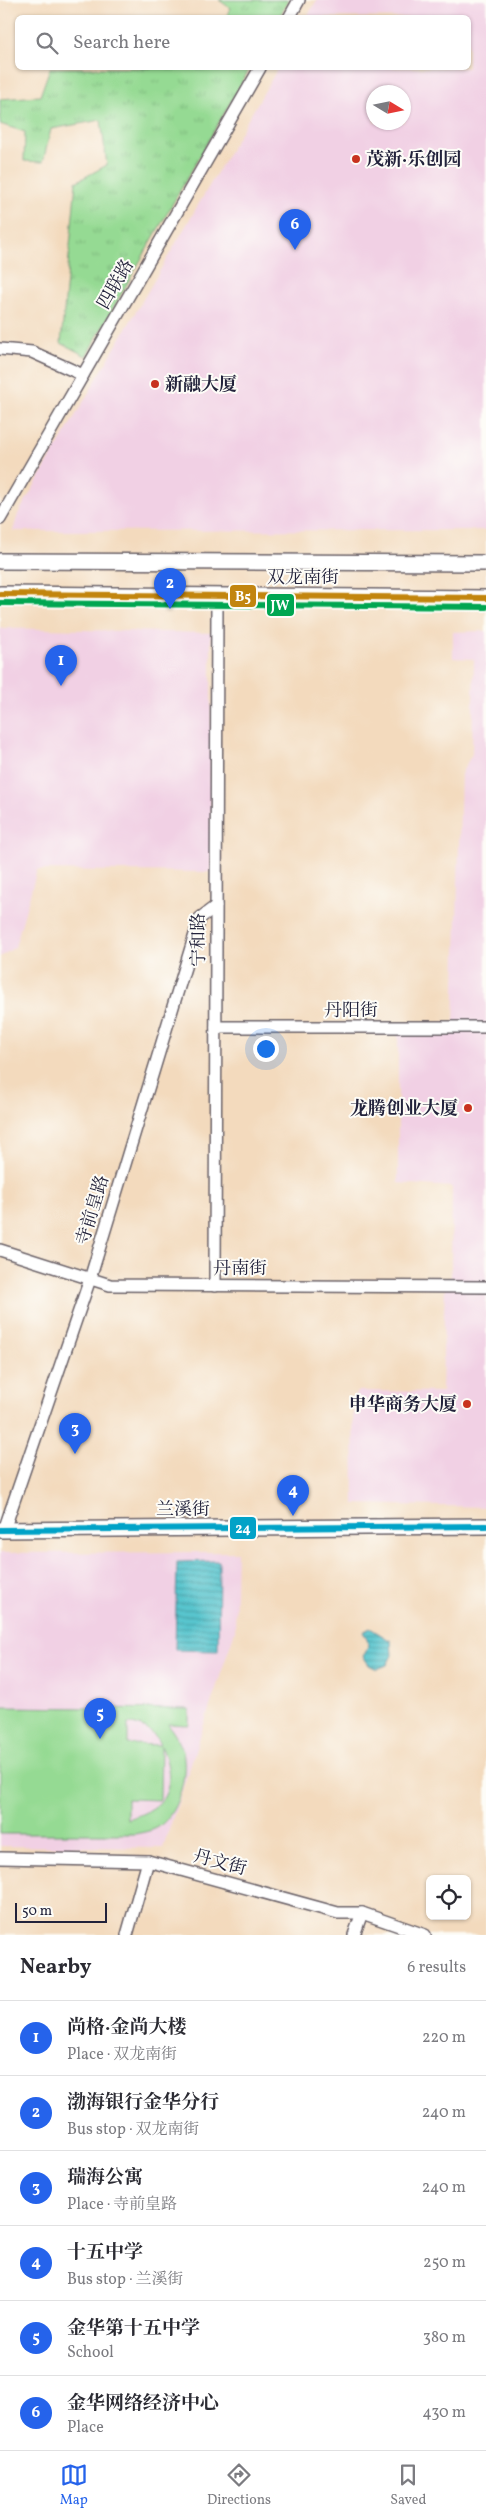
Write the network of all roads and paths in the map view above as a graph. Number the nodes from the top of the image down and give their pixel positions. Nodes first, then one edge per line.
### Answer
1 (299, 0) edge
2 (291, 15) edge
3 (259, 70) edge
4 (0, 349) edge
5 (83, 375) junction
6 (0, 519) edge
7 (0, 561) edge
8 (486, 563) edge
9 (0, 594) edge
10 (217, 595) junction
11 (486, 598) edge
12 (216, 906) junction
13 (216, 1027) junction
14 (486, 1027) edge
15 (0, 1250) edge
16 (90, 1279) junction
17 (215, 1286) junction
18 (486, 1287) edge
19 (486, 1526) edge
20 (2, 1530) edge
21 (0, 1858) edge
22 (148, 1861) junction
23 (362, 1913) junction
24 (127, 1935) edge
25 (354, 1935) edge
26 (425, 1935) edge

1 - 2 street
3 - 5 street, 四联路
4 - 5 street
5 - 6 street, 四联路
7 - 8 main road, 双龙南街
9 - 10 main road, 双龙南街
10 - 11 main road, 双龙南街
10 - 12 street, 宁和路
12 - 13 street, 宁和路
12 - 16 street, 寺前皇路
13 - 14 street, 丹阳街
13 - 17 street, 宁和路
15 - 16 street, 丹南街
16 - 17 street, 丹南街
16 - 20 street, 寺前皇路
17 - 18 street, 丹南街
19 - 20 main road, 兰溪街
21 - 22 street, 丹文街
22 - 23 street, 丹文街
22 - 24 street
23 - 25 street
23 - 26 street, 丹文街

